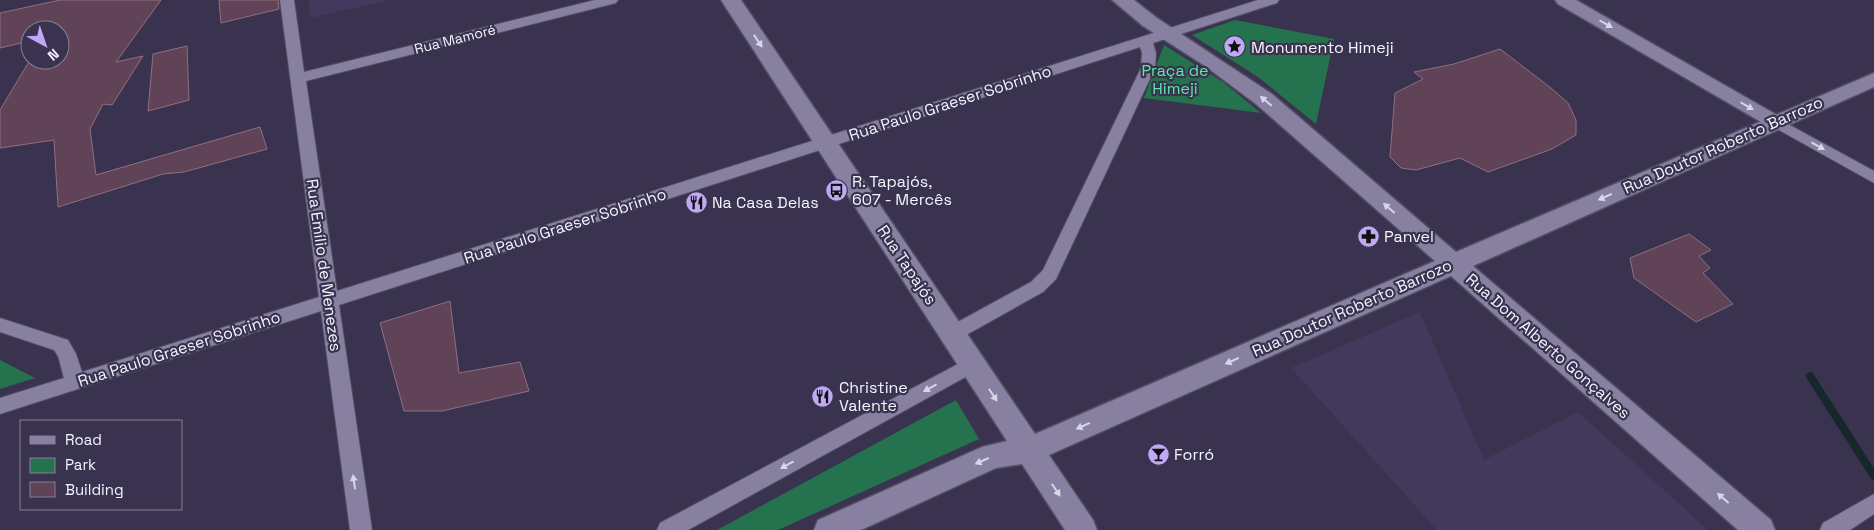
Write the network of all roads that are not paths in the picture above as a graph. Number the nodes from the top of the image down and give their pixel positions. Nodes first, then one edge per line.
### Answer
1 (287, 0) edge
2 (612, 0) edge
3 (731, 0) edge
4 (1122, 0) edge
5 (1272, 0) edge
6 (1564, 0) edge
7 (1168, 33) junction
8 (1145, 41) junction
9 (298, 78) junction
10 (1874, 79) edge
11 (1775, 122) junction
12 (825, 142) junction
13 (1874, 178) edge
14 (1453, 264) junction
15 (329, 301) junction
16 (0, 325) edge
17 (952, 334) junction
18 (973, 364) junction
19 (75, 382) junction
20 (0, 406) edge
21 (1029, 450) junction
22 (1874, 503) edge
23 (361, 530) edge
24 (668, 530) edge
25 (829, 530) edge
26 (1082, 530) edge
27 (1760, 530) edge
28 (1831, 530) edge

1 - 9 street, Rua Emílio de Menezes
2 - 9 street, Rua Mamoré
3 -> 12 main road, Rua Tapajós
4 - 7 main road, Rua Dom Alberto Gonçalves
5 - 7 street, Rua Paulo Graeser Sobrinho
6 -> 11 street
7 - 8 street, Rua Paulo Graeser Sobrinho
14 -> 7 main road, Rua Dom Alberto Gonçalves
8 - 12 street, Rua Paulo Graeser Sobrinho
8 - 17 street
9 - 15 street, Rua Emílio de Menezes
10 - 11 main road, Rua Doutor Roberto Barrozo
11 -> 13 street
11 -> 14 main road, Rua Doutor Roberto Barrozo
12 - 15 street, Rua Paulo Graeser Sobrinho
12 - 17 main road, Rua Tapajós
14 -> 21 main road, Rua Doutor Roberto Barrozo
27 -> 14 main road, Rua Dom Alberto Gonçalves
15 - 19 street, Rua Paulo Graeser Sobrinho
23 -> 15 street, Rua Emílio de Menezes
16 - 19 street
17 - 18 main road, Rua Tapajós
18 -> 21 main road, Rua Tapajós
18 -> 24 street
19 - 20 street, Rua Paulo Graeser Sobrinho
21 -> 25 main road, Rua Doutor Roberto Barrozo
21 -> 26 main road, Rua Tapajós
22 - 28 street

